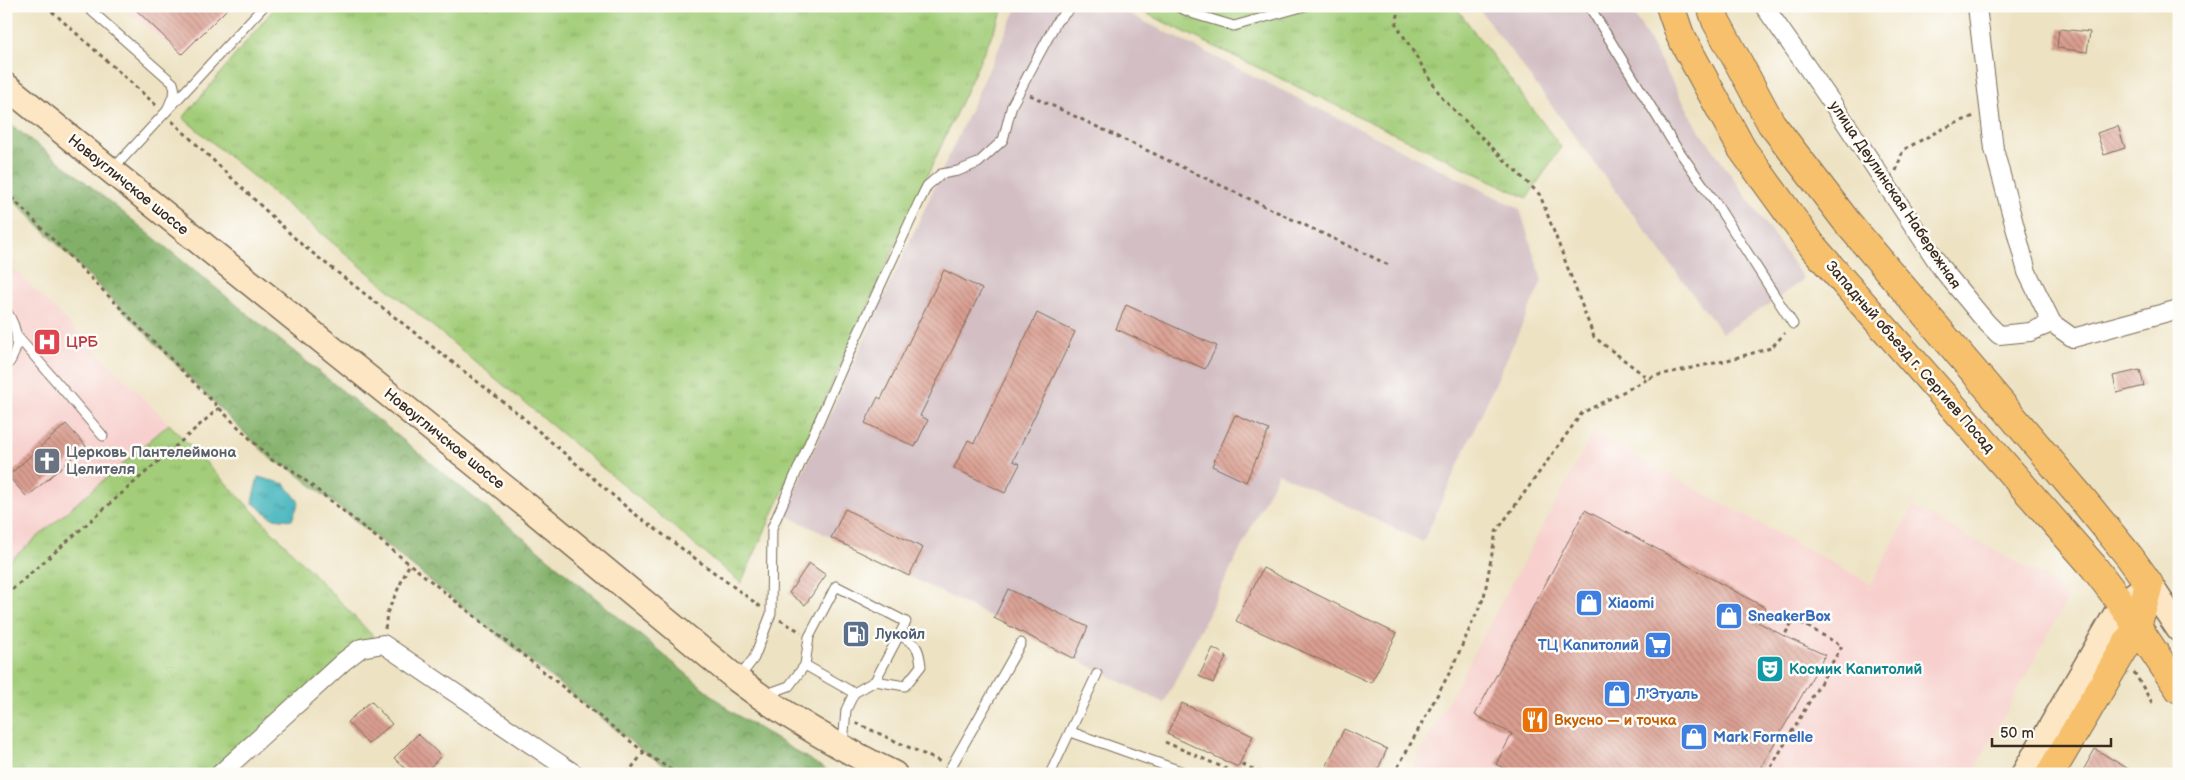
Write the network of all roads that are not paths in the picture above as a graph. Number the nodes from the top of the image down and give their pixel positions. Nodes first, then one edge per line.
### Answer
1 (86, 6) edge
2 (264, 6) edge
3 (1073, 6) edge
4 (1176, 6) edge
5 (1305, 6) edge
6 (1589, 6) edge
7 (1670, 6) edge
8 (1711, 6) edge
9 (1764, 6) edge
10 (1977, 6) edge
11 (6, 86) edge
12 (165, 114) junction
13 (111, 172) junction
14 (2179, 309) edge
15 (6, 310) edge
16 (2052, 323) junction
17 (1793, 324) road end
18 (17, 336) junction
19 (6, 367) edge
20 (103, 436) dead end
21 (2149, 584) junction
22 (2122, 604) junction
23 (2137, 627) junction
24 (2179, 628) edge
25 (899, 636) junction
26 (1020, 643) dead end
27 (805, 665) junction
28 (1097, 674) dead end
29 (738, 680) junction
30 (875, 681) junction
31 (2179, 689) edge
32 (854, 693) junction
33 (759, 696) junction
34 (1071, 732) junction
35 (843, 747) junction
36 (949, 770) edge
37 (220, 774) edge
38 (575, 774) edge
39 (894, 774) edge
40 (1050, 774) edge
41 (1189, 774) edge
42 (2024, 774) edge
43 (2050, 774) edge

1 - 12 lane
2 - 12 lane
3 - 29 lane
4 - 5 lane
6 - 17 lane
7 - 22 main road, Западный объезд г. Сергиев Посад
8 - 21 main road
9 - 16 street, улица Деулинская Набережная
10 - 16 street
11 - 13 main road, Новоугличское шоссе
12 - 13 lane
13 - 29 main road, Новоугличское шоссе
14 - 16 street
15 - 18 lane
18 - 19 lane
18 - 20 lane
21 - 22 main road
21 - 23 main road
21 - 24 main road
22 - 23 main road, Западный объезд г. Сергиев Посад
22 - 42 main road
23 - 31 main road, Западный объезд г. Сергиев Посад
23 - 43 main road
25 - 27 lane
25 - 30 lane
25 - 30 lane
26 - 36 lane
27 - 32 lane
27 - 33 lane
28 - 34 lane
29 - 33 main road, Новоугличское шоссе
30 - 32 lane
32 - 35 lane
33 - 35 main road, Новоугличское шоссе
34 - 40 lane
34 - 41 lane
35 - 39 main road, Новоугличское шоссе
37 - 38 street

